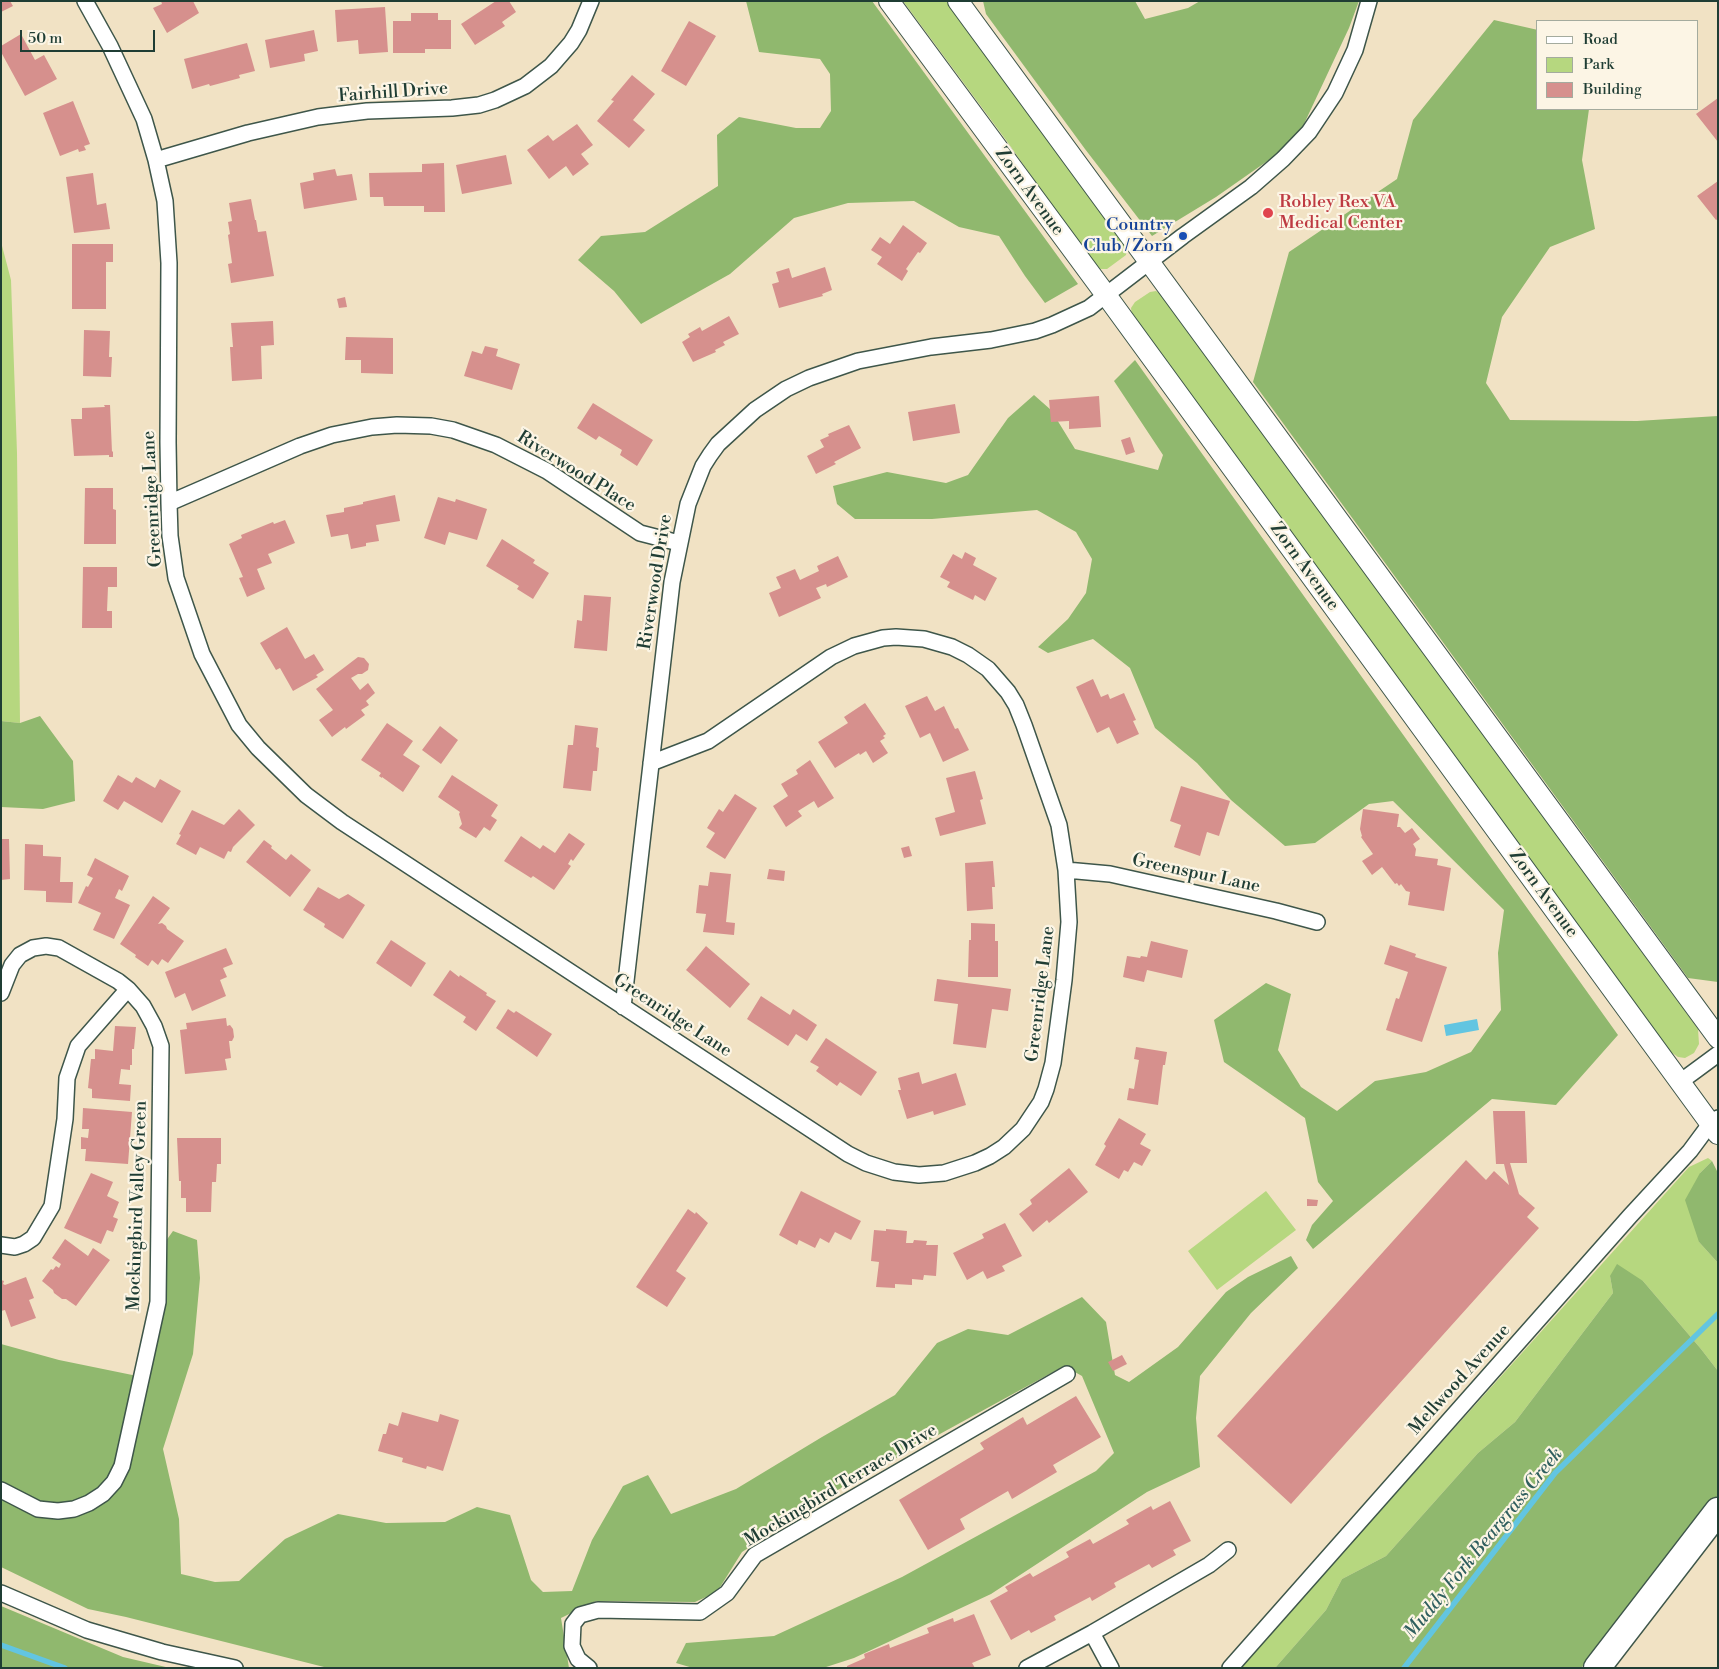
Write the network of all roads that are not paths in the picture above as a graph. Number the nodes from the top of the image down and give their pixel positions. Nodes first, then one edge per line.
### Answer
1 (85, 1) edge
2 (591, 1) edge
3 (889, 1) edge
4 (958, 1) edge
5 (1369, 1) edge
6 (156, 160) junction
7 (1148, 263) junction
8 (1106, 295) junction
9 (169, 503) junction
10 (679, 543) junction
11 (651, 763) junction
12 (1066, 870) junction
13 (1317, 922) dead end
14 (128, 989) junction
15 (1, 993) edge
16 (623, 1007) junction
17 (1718, 1038) edge
18 (1718, 1054) edge
19 (1680, 1082) junction
20 (1715, 1125) edge
21 (1, 1245) edge
22 (1066, 1374) dead end
23 (1, 1490) edge
24 (1718, 1511) edge
25 (1228, 1550) dead end
26 (1, 1592) edge
27 (1092, 1633) junction
28 (236, 1668) edge
29 (589, 1668) edge
30 (1027, 1668) edge
31 (1111, 1668) edge
32 (1230, 1668) edge
33 (1597, 1668) edge

1 - 6 street, Greenridge Lane
2 - 6 street, Fairhill Drive
3 - 8 main road, Zorn Avenue
4 - 7 main road
5 - 7 street, Riverwood Drive
6 - 9 street, Greenridge Lane
7 - 8 street, Riverwood Drive
7 - 17 main road
8 - 10 street, Riverwood Drive
8 - 19 main road, Zorn Avenue
9 - 10 street, Riverwood Place
9 - 16 street, Greenridge Lane
10 - 11 street, Riverwood Drive
11 - 12 street, Greenridge Lane
11 - 16 street, Riverwood Drive
12 - 13 street, Greenspur Lane
12 - 16 street, Greenridge Lane
14 - 15 street, Mockingbird Valley Green
14 - 21 street
14 - 23 street, Mockingbird Valley Green
18 - 19 street
19 - 20 main road, Zorn Avenue
20 - 32 street, Mellwood Avenue
22 - 29 street, Mockingbird Terrace Drive
24 - 33 highway
25 - 27 street
26 - 28 street
27 - 30 street
27 - 31 street

